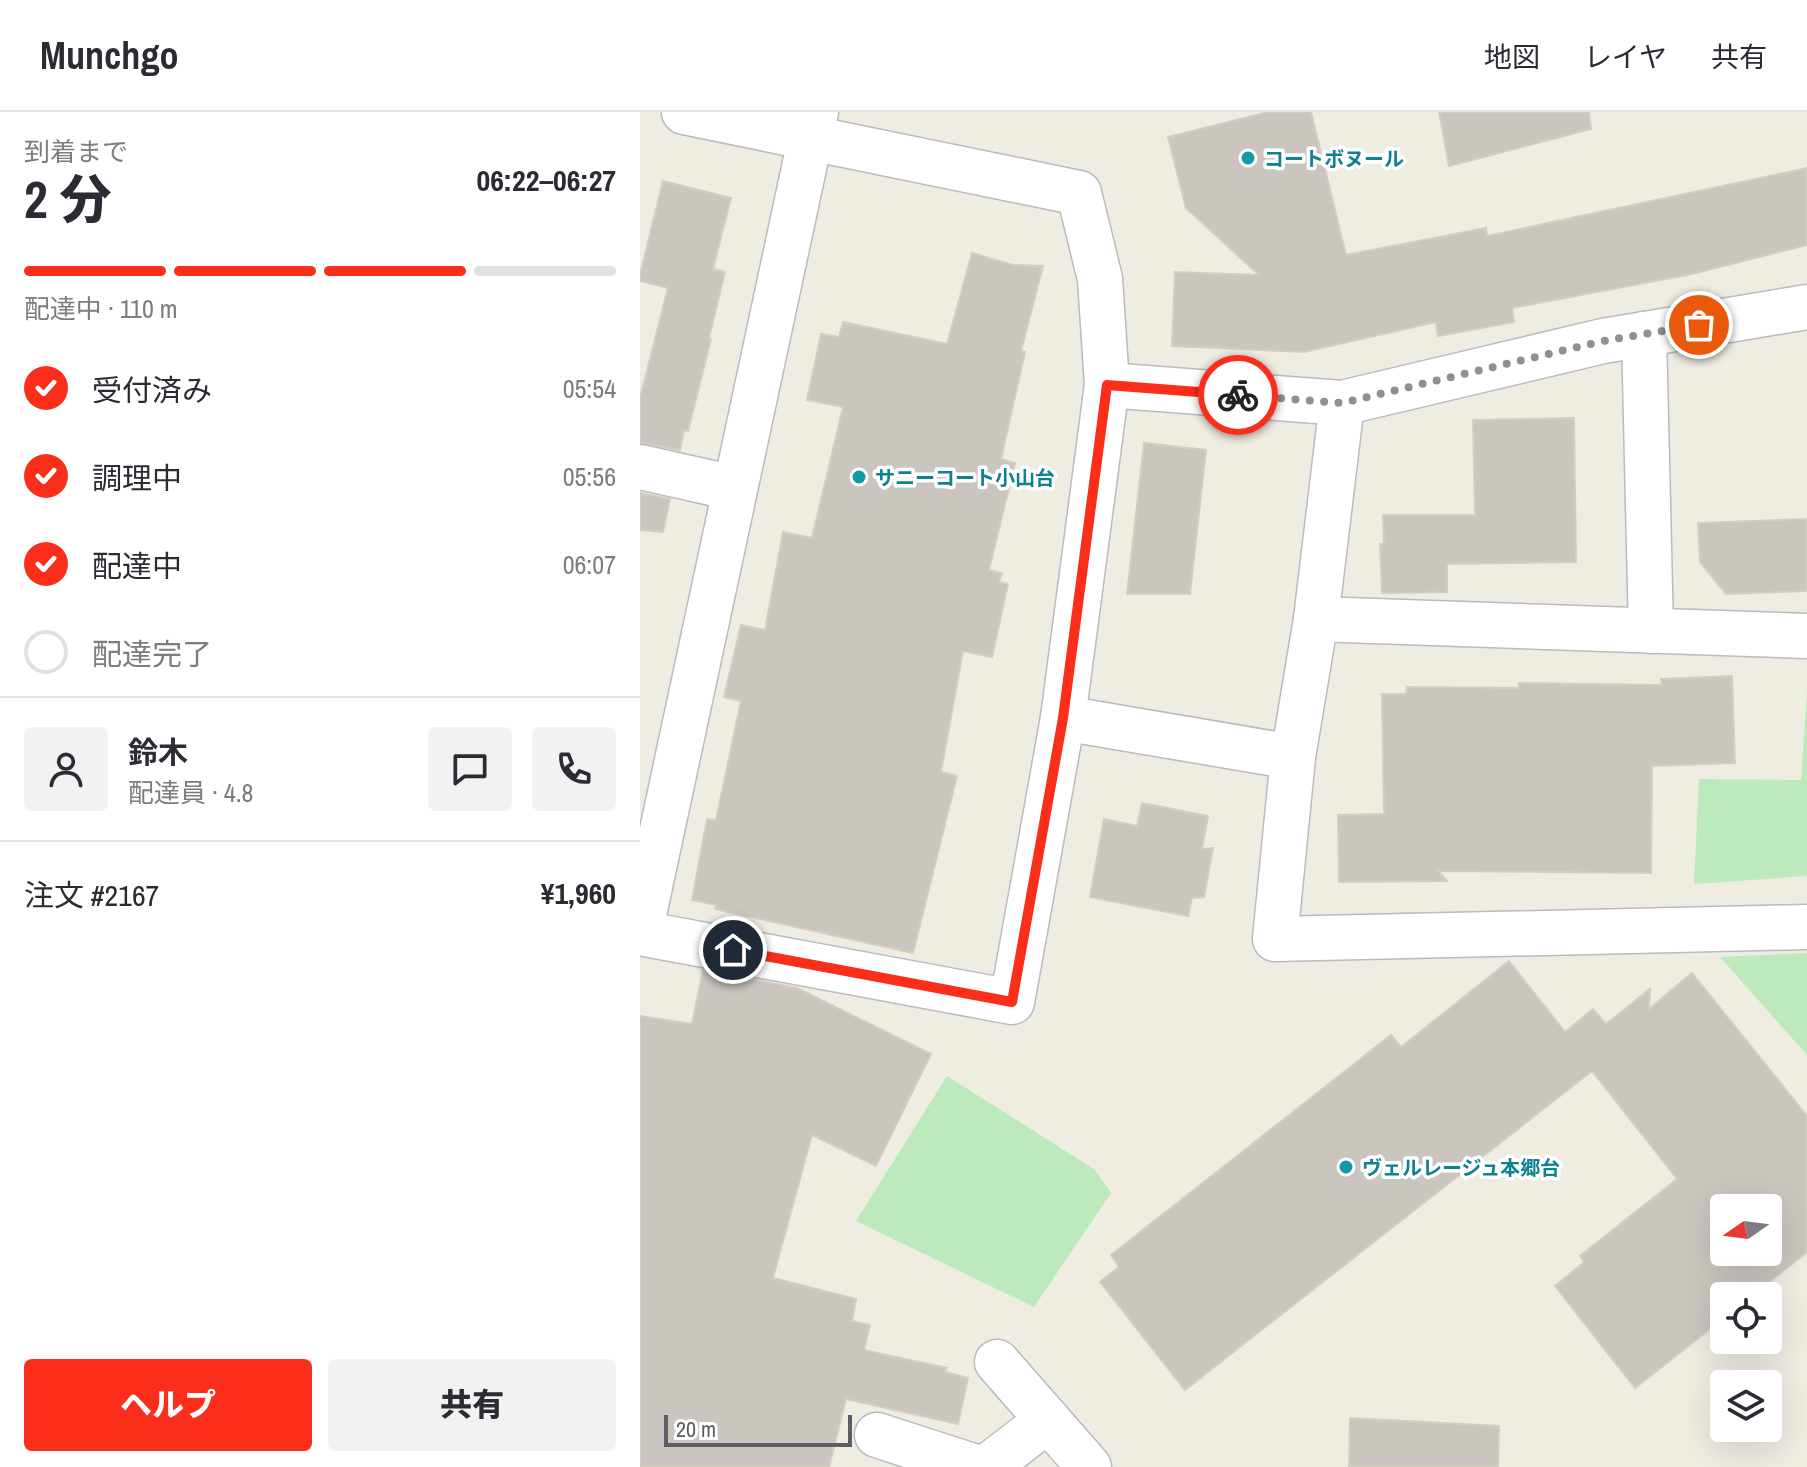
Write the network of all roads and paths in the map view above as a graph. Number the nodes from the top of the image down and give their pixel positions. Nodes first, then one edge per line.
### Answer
1 (684, 112) edge
2 (812, 126) edge
3 (1807, 307) edge
4 (1644, 334) junction
5 (1107, 385) junction
6 (1342, 403) junction
7 (640, 467) edge
8 (734, 488) junction
9 (1316, 619) junction
10 (1651, 631) junction
11 (1807, 636) edge
12 (1063, 718) junction
13 (1293, 757) junction
14 (1807, 927) edge
15 (640, 933) edge
16 (997, 1362) dead end
17 (1048, 1420) junction
18 (877, 1435) dead end
19 (976, 1467) edge
20 (987, 1467) edge
21 (1089, 1467) edge

1 - 2 street
2 - 5 street
2 - 8 street
3 - 4 street
4 - 6 street
4 - 10 street
5 - 6 street
5 - 12 street
6 - 9 street
7 - 8 street
8 - 15 street
9 - 10 street
9 - 13 street
10 - 11 street
12 - 13 street
12 - 15 street
13 - 14 street
16 - 17 street
17 - 20 street
17 - 21 street
18 - 19 street

